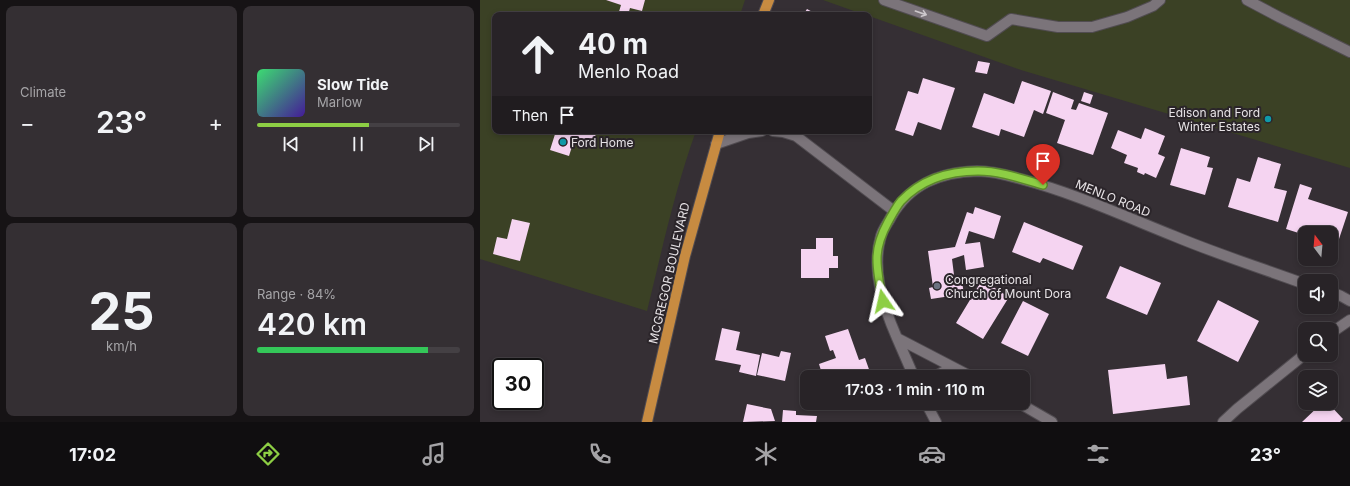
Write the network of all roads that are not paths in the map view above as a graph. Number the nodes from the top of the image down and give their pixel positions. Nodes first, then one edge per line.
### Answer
1 (769, 0) edge
2 (884, 0) edge
3 (1160, 0) edge
4 (1247, 0) edge
5 (765, 12) edge
6 (1350, 52) edge
7 (719, 134) edge
8 (745, 134) edge
9 (795, 134) edge
10 (716, 144) junction
11 (894, 211) junction
12 (1298, 282) edge
13 (1338, 295) edge
14 (1350, 301) edge
15 (1350, 320) edge
16 (1338, 328) edge
17 (896, 338) junction
18 (1298, 360) edge
19 (952, 367) junction
20 (911, 370) edge
21 (947, 370) edge
22 (958, 370) edge
23 (1030, 409) edge
24 (930, 410) edge
25 (647, 422) edge
26 (936, 422) edge
27 (1052, 422) edge
28 (1223, 422) edge

1 - 5 main road
2 -> 3 street
4 - 6 street
7 - 10 main road, MCGREGOR BOULEVARD
8 - 10 street
9 - 11 street
10 - 25 main road, MCGREGOR BOULEVARD
11 - 12 street, MENLO ROAD
11 - 17 street, MENLO ROAD
13 - 14 street
15 - 16 street
17 - 19 street
17 - 20 street, MENLO ROAD
18 - 28 street
19 - 21 street
19 - 22 street
23 - 27 street
24 - 26 street

